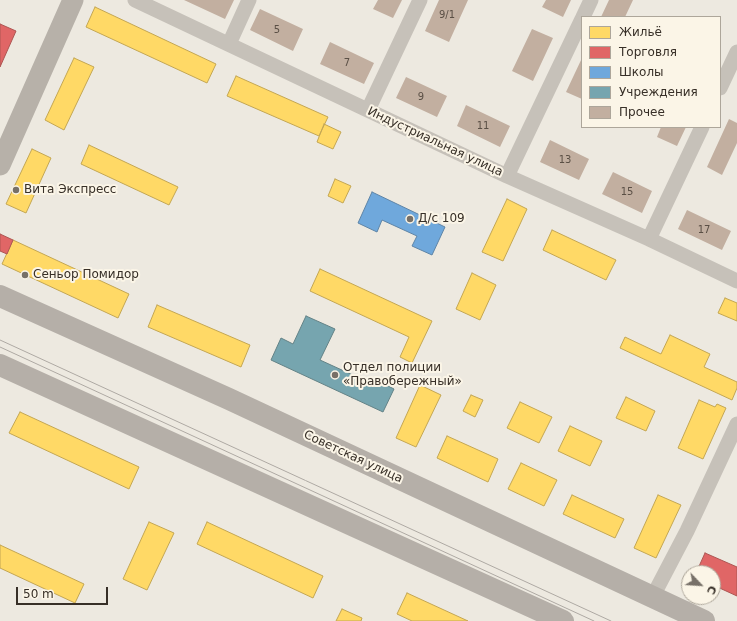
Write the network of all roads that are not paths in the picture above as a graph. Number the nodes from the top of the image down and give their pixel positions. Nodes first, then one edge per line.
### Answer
1 (73, 0) edge
2 (135, 0) edge
3 (250, 0) edge
4 (420, 0) edge
5 (591, 0) edge
6 (583, 16) edge
7 (581, 20) edge
8 (229, 44) junction
9 (737, 52) edge
10 (721, 86) edge
11 (368, 110) junction
12 (702, 128) edge
13 (0, 165) edge
14 (507, 176) junction
15 (649, 239) junction
16 (737, 281) edge
17 (0, 296) edge
18 (0, 365) edge
19 (737, 424) edge
20 (653, 596) junction
21 (563, 621) edge
22 (704, 621) edge

1 - 13 main road
2 - 8 street, Индустриальная улица
3 - 8 street
4 - 11 street
5 - 6 street
7 - 14 street
8 - 11 street, Индустриальная улица
9 - 10 street
11 - 14 street, Индустриальная улица
12 - 15 street
14 - 15 street, Индустриальная улица
15 - 16 street, Индустриальная улица
17 - 20 main road, Советская улица
18 - 21 main road
19 - 20 street
20 - 22 main road, Советская улица

